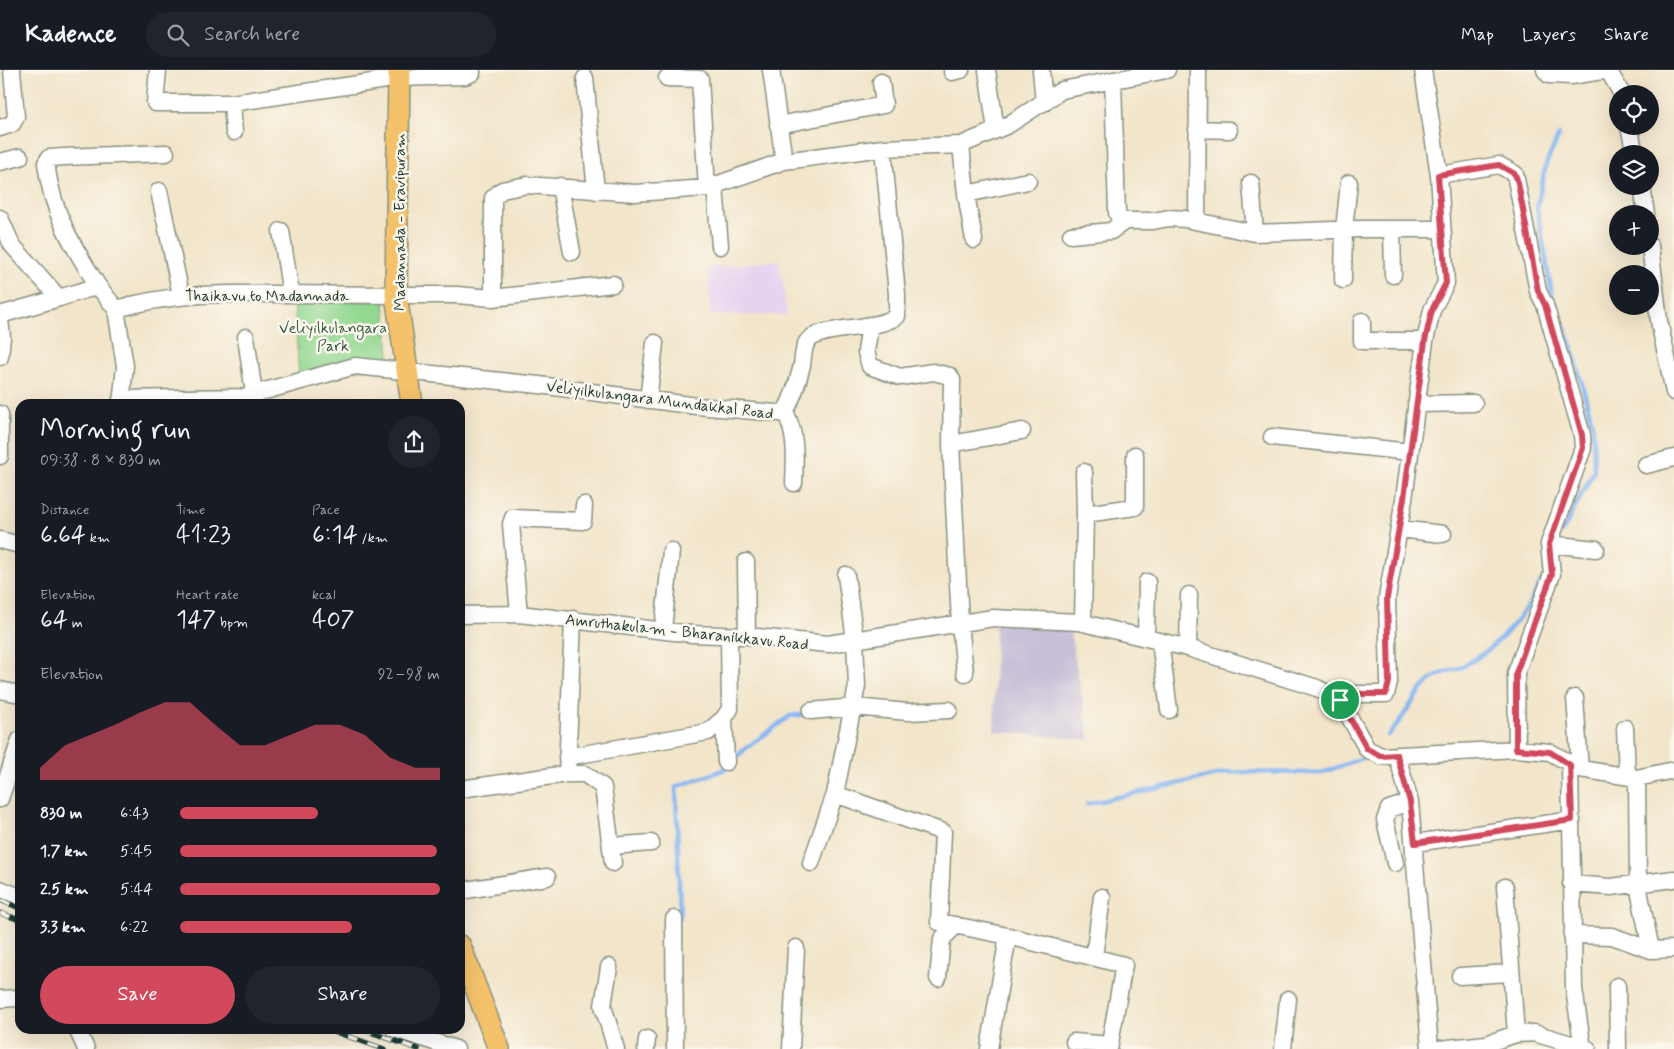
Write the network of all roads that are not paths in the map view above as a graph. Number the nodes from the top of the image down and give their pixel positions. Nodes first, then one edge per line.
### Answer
1 (12, 70) edge
2 (158, 70) edge
3 (472, 70) edge
4 (771, 70) edge
5 (987, 70) edge
6 (1041, 70) edge
7 (1167, 70) edge
8 (1198, 70) edge
9 (1423, 70) edge
10 (1545, 70) edge
11 (1141, 72) edge
12 (399, 74) edge
13 (1106, 77) edge
14 (585, 78) dead end
15 (667, 78) dead end
16 (881, 82) dead end
17 (1617, 85) edge
18 (232, 102) junction
19 (1044, 103) junction
20 (778, 125) junction
21 (0, 128) edge
22 (1198, 129) junction
23 (996, 130) junction
24 (1228, 130) dead end
25 (234, 132) dead end
26 (961, 145) junction
27 (883, 148) junction
28 (166, 153) dead end
29 (20, 157) dead end
30 (784, 161) junction
31 (0, 162) edge
32 (1438, 175) junction
33 (1028, 181) dead end
34 (1251, 183) dead end
35 (1349, 183) dead end
36 (560, 186) junction
37 (711, 188) junction
38 (159, 191) dead end
39 (596, 192) junction
40 (966, 194) junction
41 (0, 218) edge
42 (1197, 220) junction
43 (1125, 221) junction
44 (1392, 229) junction
45 (1441, 229) junction
46 (1344, 230) junction
47 (281, 231) dead end
48 (1256, 233) junction
49 (1071, 235) dead end
50 (974, 240) dead end
51 (720, 246) dead end
52 (572, 252) dead end
53 (1652, 255) edge
54 (1393, 275) dead end
55 (1343, 280) dead end
56 (613, 284) dead end
57 (98, 286) junction
58 (290, 294) junction
59 (181, 295) junction
60 (396, 295) junction
61 (59, 298) junction
62 (493, 298) junction
63 (116, 309) junction
64 (0, 315) edge
65 (1667, 319) edge
66 (0, 320) edge
67 (1362, 321) dead end
68 (870, 325) junction
69 (246, 337) dead end
70 (1425, 341) junction
71 (655, 343) dead end
72 (0, 357) edge
73 (408, 373) junction
74 (1674, 392) edge
75 (248, 398) edge
76 (121, 399) edge
77 (216, 399) edge
78 (411, 399) edge
79 (648, 400) junction
80 (1474, 403) dead end
81 (1416, 404) junction
82 (785, 412) junction
83 (0, 414) edge
84 (1022, 431) dead end
85 (1272, 437) dead end
86 (951, 444) junction
87 (1410, 452) junction
88 (1135, 455) dead end
89 (0, 456) edge
90 (1674, 458) edge
91 (1646, 465) dead end
92 (1084, 472) dead end
93 (794, 483) dead end
94 (584, 505) dead end
95 (1085, 514) junction
96 (1399, 529) junction
97 (1443, 534) dead end
98 (0, 540) edge
99 (15, 544) edge
100 (1549, 544) junction
101 (1596, 549) dead end
102 (670, 552) dead end
103 (746, 562) dead end
104 (846, 575) dead end
105 (1147, 582) dead end
106 (1189, 595) dead end
107 (519, 614) junction
108 (465, 615) edge
109 (573, 620) junction
110 (960, 623) junction
111 (1083, 623) junction
112 (663, 630) junction
113 (729, 636) junction
114 (747, 636) junction
115 (855, 640) junction
116 (1153, 640) junction
117 (1188, 648) junction
118 (965, 673) dead end
119 (0, 690) edge
120 (15, 693) edge
121 (1575, 698) dead end
122 (1340, 700) junction
123 (854, 707) junction
124 (949, 710) dead end
125 (1170, 710) dead end
126 (812, 711) dead end
127 (724, 718) junction
128 (1625, 728) dead end
129 (1516, 749) junction
130 (15, 755) edge
131 (1397, 755) junction
132 (567, 757) junction
133 (726, 762) dead end
134 (1575, 767) junction
135 (1674, 770) edge
136 (567, 774) junction
137 (1632, 777) junction
138 (465, 788) edge
139 (835, 794) junction
140 (0, 799) edge
141 (1410, 802) junction
142 (1572, 820) junction
143 (651, 843) dead end
144 (1415, 843) junction
145 (611, 846) junction
146 (613, 863) dead end
147 (811, 863) dead end
148 (1395, 863) dead end
149 (547, 877) dead end
150 (1674, 879) edge
151 (1571, 884) junction
152 (1638, 885) junction
153 (1505, 887) dead end
154 (0, 889) edge
155 (465, 890) edge
156 (15, 895) edge
157 (1102, 897) dead end
158 (674, 919) dead end
159 (956, 925) junction
160 (1572, 935) junction
161 (1008, 936) junction
162 (796, 948) dead end
163 (1674, 949) edge
164 (1651, 950) junction
165 (1094, 958) junction
166 (465, 959) edge
167 (609, 967) dead end
168 (1510, 973) junction
169 (1460, 976) dead end
170 (938, 978) dead end
171 (1617, 986) dead end
172 (15, 998) edge
173 (0, 999) edge
174 (1288, 999) dead end
175 (79, 1034) edge
176 (410, 1034) edge
177 (1516, 1034) junction
178 (1074, 1042) dead end
179 (1110, 1047) edge
180 (1486, 1047) edge
181 (86, 1049) edge
182 (456, 1049) edge
183 (499, 1049) edge
184 (616, 1049) edge
185 (675, 1049) edge
186 (791, 1049) edge
187 (989, 1049) edge
188 (1283, 1049) edge
189 (1430, 1049) edge
190 (1438, 1049) edge
191 (1585, 1049) edge
192 (1618, 1049) edge

1 - 21 street
2 - 18 street
3 - 12 street
4 - 20 street
5 - 23 street
6 - 19 street
7 - 11 street
8 - 22 street
9 - 32 street
10 - 17 street
11 - 13 street
12 - 18 street
12 - 60 main road, Madannada - Eravipuram
13 - 19 street
13 - 43 street
14 - 39 street
15 - 37 street
16 - 20 street
18 - 25 street
19 - 23 street
20 - 30 street
22 - 24 street
22 - 42 street
23 - 26 street
26 - 27 street
26 - 40 street
27 - 30 street
27 - 68 street, Veliyilkulangara Mundakkal Road
28 - 57 street
29 - 31 street
30 - 37 street
32 - 45 street
32 - 100 street
33 - 40 street
34 - 48 street
35 - 46 street
36 - 39 street
36 - 52 street
36 - 62 street
37 - 39 street
37 - 51 street
38 - 59 street
40 - 50 street
41 - 61 street
42 - 43 street
42 - 48 street
43 - 49 street
44 - 45 street
44 - 46 street
44 - 54 street
45 - 70 street
46 - 48 street
46 - 55 street
47 - 58 street
53 - 65 street
56 - 62 street, Thaikavu to Madannada
57 - 61 street
57 - 63 street
58 - 59 street, Thaikavu to Madannada
58 - 60 street, Thaikavu to Madannada
59 - 63 street, Thaikavu to Madannada
60 - 62 street, Thaikavu to Madannada
60 - 73 main road, Madannada - Eravipuram
61 - 64 street
63 - 76 street
65 - 74 street
66 - 72 street
67 - 70 street
68 - 82 street, Veliyilkulangara Mundakkal Road
68 - 86 street
69 - 75 street
70 - 81 street
71 - 79 street
73 - 75 street, Veliyilkulangara Mundakkal Road
73 - 78 main road, Madannada - Eravipuram
73 - 79 street, Veliyilkulangara Mundakkal Road
75 - 77 street, Veliyilkulangara Mundakkal Road
79 - 82 street, Veliyilkulangara Mundakkal Road
80 - 81 street
81 - 87 street
82 - 93 street
83 - 89 street
84 - 86 street
85 - 87 street
86 - 110 street
87 - 96 street
88 - 95 street
90 - 91 street
92 - 95 street
94 - 107 street
95 - 111 street
96 - 97 street
96 - 122 street
98 - 99 street
100 - 101 street
100 - 129 street
102 - 112 street
103 - 114 street
104 - 115 street
105 - 116 street
106 - 117 street
107 - 108 street, Amruthakulam - Bharanikkavu Road
107 - 109 street, Amruthakulam - Bharanikkavu Road
109 - 112 street, Amruthakulam - Bharanikkavu Road
109 - 132 street
110 - 111 street, Amruthakulam - Bharanikkavu Road
110 - 115 street, Amruthakulam - Bharanikkavu Road
110 - 118 street
111 - 116 street, Amruthakulam - Bharanikkavu Road
112 - 113 street, Amruthakulam - Bharanikkavu Road
113 - 114 street, Amruthakulam - Bharanikkavu Road
113 - 127 street
114 - 115 street, Amruthakulam - Bharanikkavu Road
115 - 123 street
116 - 117 street, Amruthakulam - Bharanikkavu Road
116 - 125 street
117 - 122 street, Amruthakulam - Bharanikkavu Road
119 - 120 street
121 - 134 street
122 - 131 street
123 - 124 street
123 - 126 street
123 - 139 street
127 - 132 street
127 - 133 street
128 - 137 street
129 - 131 street
129 - 134 street
130 - 140 street
131 - 141 street
132 - 136 street
134 - 137 street
134 - 142 street
135 - 137 street
136 - 138 street
136 - 145 street
137 - 152 street
139 - 147 street
139 - 159 street
141 - 144 street
141 - 148 street
142 - 144 street
142 - 151 street
143 - 145 street
144 - 189 street
145 - 146 street
149 - 155 street
150 - 152 street
151 - 152 street
151 - 160 street
152 - 164 street
153 - 168 street
154 - 156 street
157 - 165 street
158 - 185 street
159 - 161 street
159 - 170 street
160 - 164 street
160 - 191 street
161 - 165 street
161 - 187 street
162 - 186 street
163 - 164 street
165 - 179 street
166 - 183 main road
167 - 184 street
168 - 169 street
168 - 177 street
171 - 192 street
172 - 173 street
174 - 188 street
175 - 181 street
176 - 182 street
177 - 180 street
177 - 191 street
178 - 179 street
180 - 190 street

